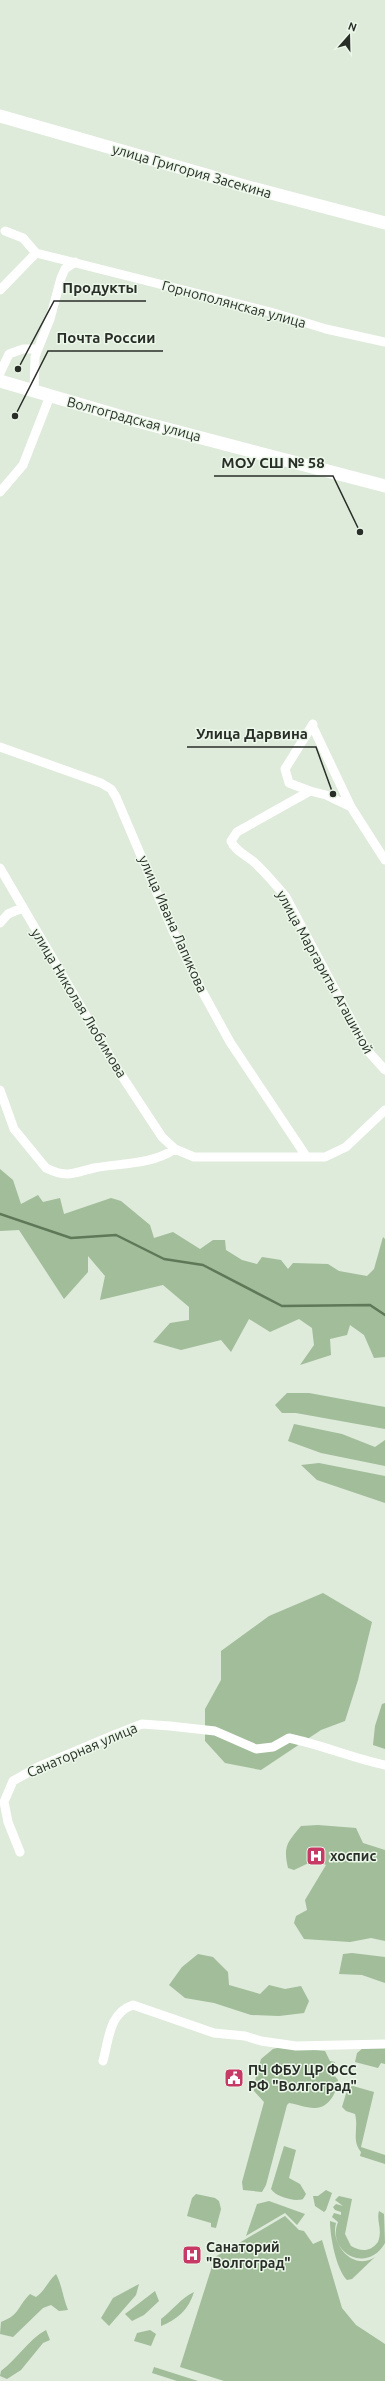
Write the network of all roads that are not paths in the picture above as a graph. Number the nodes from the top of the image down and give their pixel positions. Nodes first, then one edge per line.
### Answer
1 (0, 116) edge
2 (385, 223) edge
3 (5, 231) dead end
4 (36, 253) junction
5 (75, 262) junction
6 (0, 290) edge
7 (385, 342) edge
8 (38, 349) junction
9 (0, 373) edge
10 (0, 381) edge
11 (34, 392) junction
12 (50, 396) junction
13 (385, 486) edge
14 (0, 492) edge
15 (0, 747) edge
16 (310, 791) junction
17 (351, 807) junction
18 (385, 860) edge
19 (0, 868) edge
20 (22, 908) junction
21 (0, 923) edge
22 (385, 1070) edge
23 (0, 1090) edge
24 (385, 1110) edge
25 (175, 1149) junction
26 (306, 1156) junction
27 (385, 1765) edge
28 (20, 1852) dead end
29 (385, 2044) edge
30 (103, 2061) dead end

1 - 2 street, улица Григория Засекина
3 - 4 street
4 - 5 street, Горнополянская улица
4 - 6 street
5 - 7 street, Горнополянская улица
5 - 8 street
8 - 9 street
8 - 11 street
10 - 11 street, Волгоградская улица
11 - 12 street, Волгоградская улица
12 - 13 street, Волгоградская улица
12 - 14 street
15 - 26 street, улица Ивана Лапикова
16 - 17 street
16 - 17 street
16 - 22 street, улица Маргариты Агашиной
17 - 18 street
19 - 20 street, улица Николая Любимова
20 - 21 street
20 - 25 street, улица Николая Любимова
23 - 25 street
24 - 26 street
25 - 26 street
27 - 28 street, Санаторная улица
29 - 30 street

